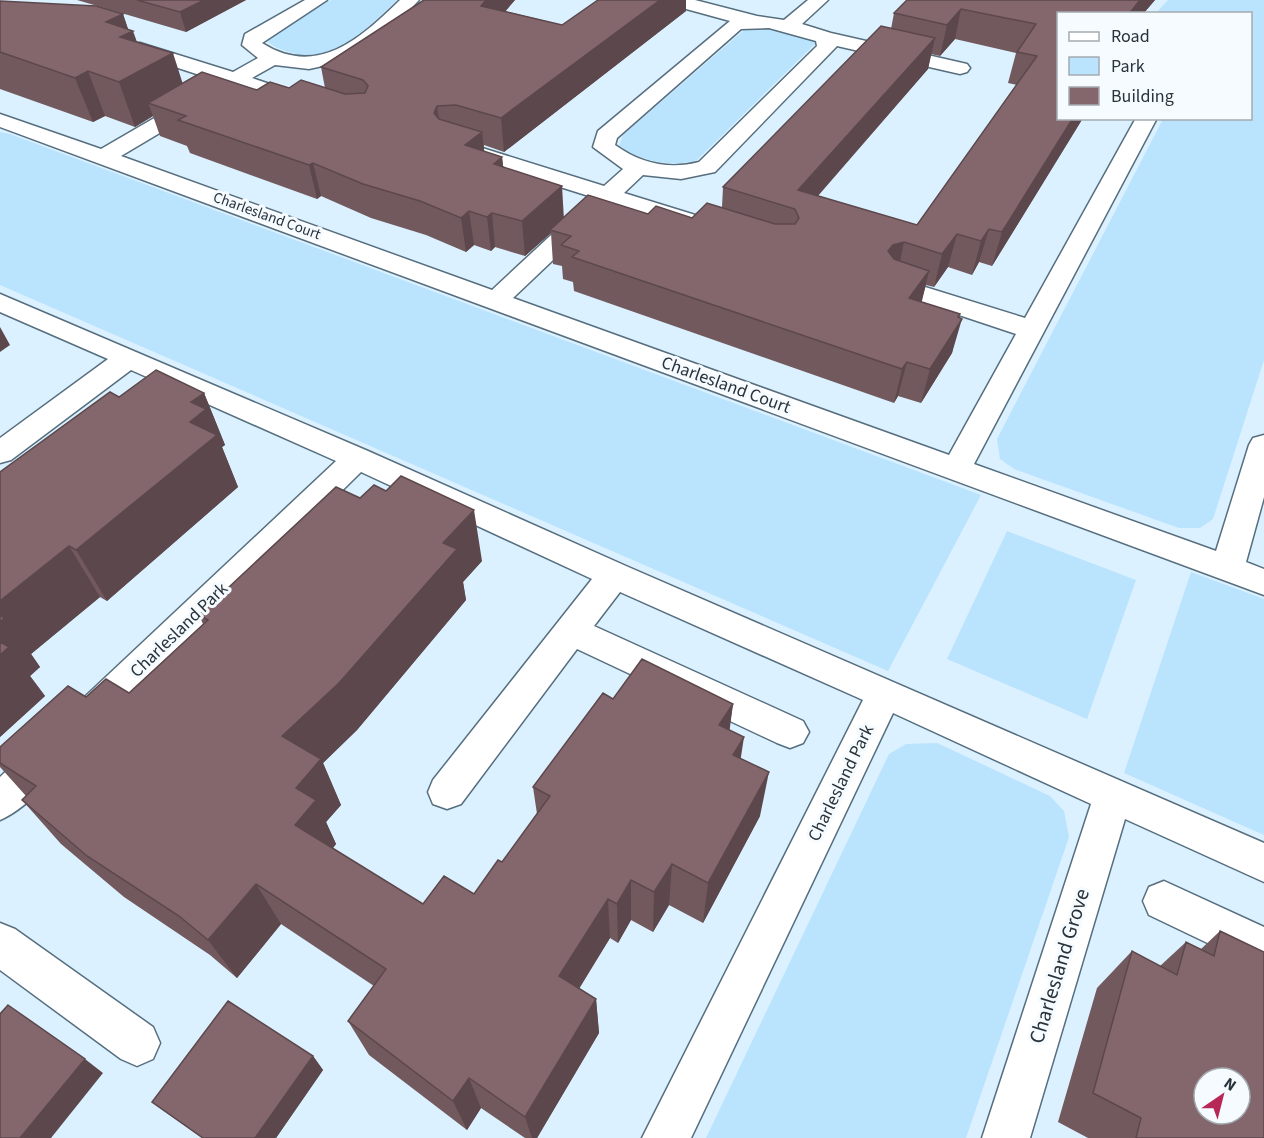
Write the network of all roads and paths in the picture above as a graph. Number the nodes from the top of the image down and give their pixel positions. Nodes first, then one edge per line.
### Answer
1 (318, 0) edge
2 (410, 0) edge
3 (675, 0) edge
4 (819, 0) edge
5 (750, 20) junction
6 (787, 27) junction
7 (825, 38) junction
8 (120, 43) edge
9 (272, 58) junction
10 (960, 68) dead end
11 (235, 80) junction
12 (318, 107) edge
13 (0, 120) edge
14 (1145, 120) edge
15 (452, 145) edge
16 (106, 156) junction
17 (638, 166) junction
18 (609, 195) junction
19 (714, 229) edge
20 (896, 286) edge
21 (495, 301) junction
22 (0, 302) edge
23 (1033, 330) junction
24 (128, 358) junction
25 (1264, 445) edge
26 (0, 453) edge
27 (357, 458) junction
28 (957, 468) junction
29 (1227, 569) junction
30 (614, 575) junction
31 (1264, 582) edge
32 (571, 631) junction
33 (885, 693) junction
34 (790, 732) dead end
35 (447, 792) dead end
36 (1113, 795) junction
37 (0, 802) edge
38 (1264, 863) edge
39 (1164, 901) dead end
40 (0, 944) edge
41 (1264, 949) edge
42 (137, 1043) dead end
43 (666, 1138) edge
44 (1006, 1138) edge

1 - 9 street
2 - 9 street
3 - 5 street
4 - 6 street
5 - 6 street
5 - 17 street
6 - 7 street
7 - 10 street
7 - 17 street
8 - 11 street
9 - 11 street
11 - 12 street
11 - 16 street
13 - 16 street, Charlesland Court
14 - 23 street
15 - 18 street
16 - 21 street, Charlesland Court
17 - 18 street
18 - 19 street
18 - 21 street
20 - 23 street
21 - 28 street, Charlesland Court
22 - 24 street
23 - 28 street
24 - 26 street
24 - 27 street
25 - 29 street
27 - 30 street
27 - 37 street, Charlesland Park
28 - 29 street, Charlesland Court
29 - 31 street, Charlesland Court
30 - 32 street
30 - 33 street
32 - 34 street
32 - 35 street
33 - 36 street
33 - 43 street, Charlesland Park
36 - 38 street
36 - 44 street, Charlesland Grove
39 - 41 street
40 - 42 street

